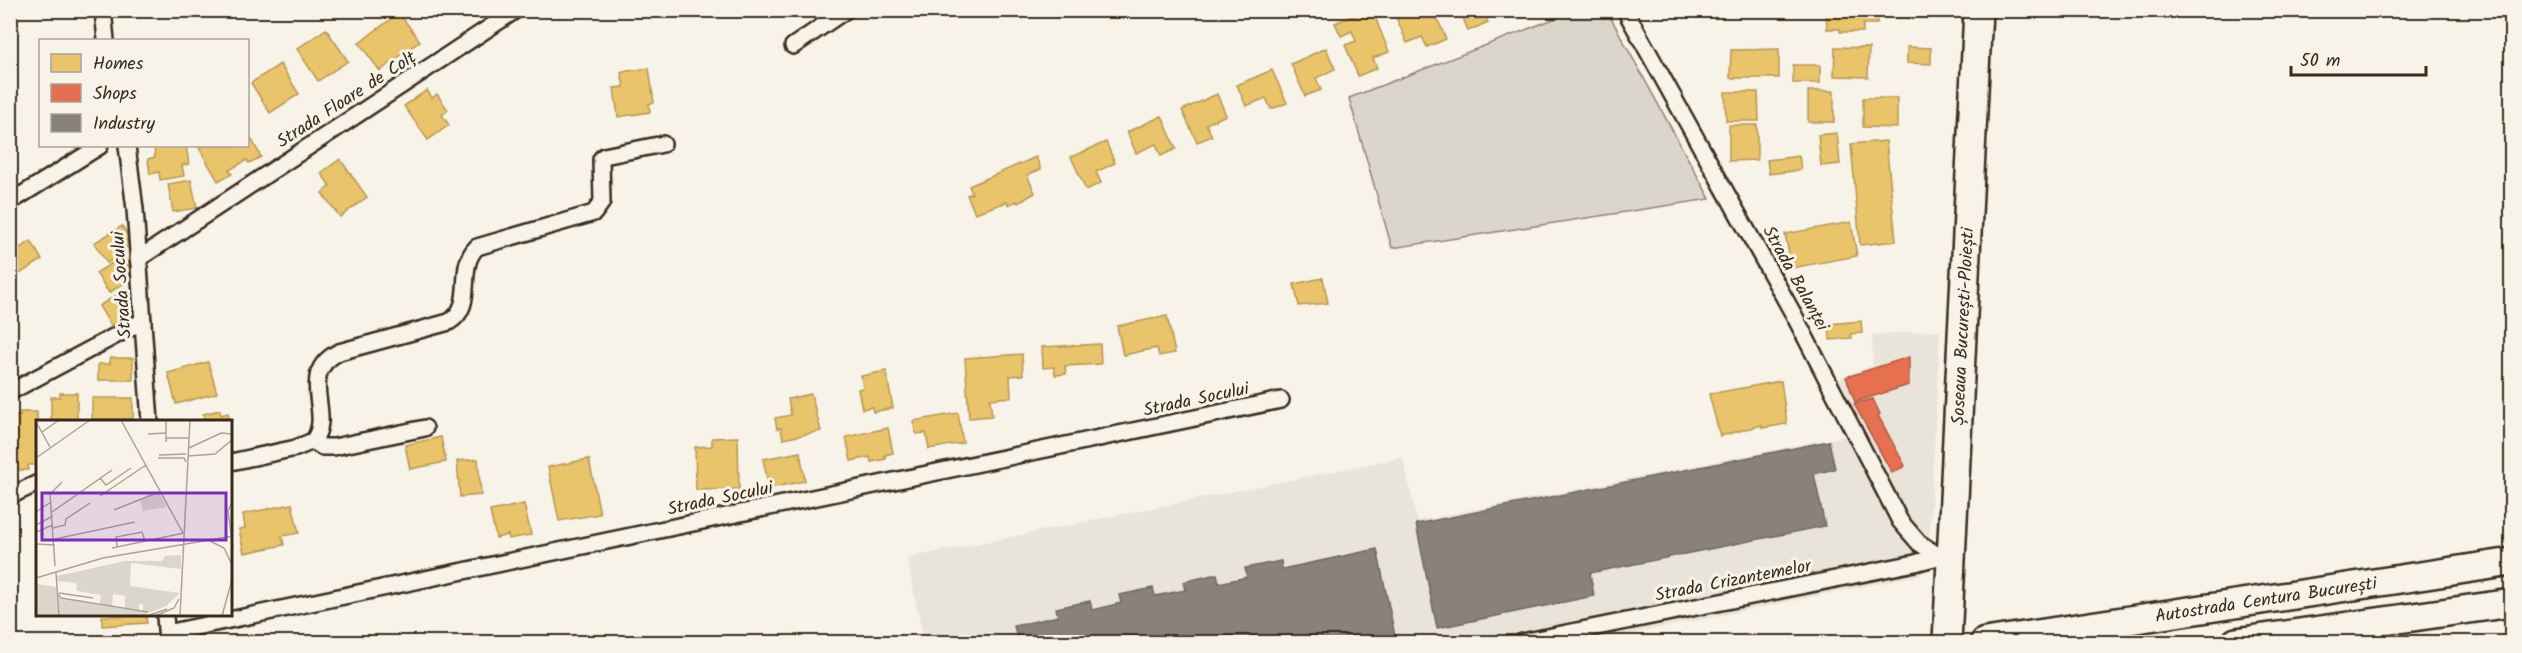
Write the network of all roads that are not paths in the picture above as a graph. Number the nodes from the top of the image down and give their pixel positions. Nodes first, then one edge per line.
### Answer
1 (103, 10) edge
2 (516, 10) edge
3 (846, 10) edge
4 (1625, 10) edge
5 (1978, 10) edge
6 (1995, 10) edge
7 (106, 39) edge
8 (793, 46) dead end
9 (663, 144) dead end
10 (98, 147) edge
11 (127, 147) edge
12 (10, 202) edge
13 (138, 259) junction
14 (143, 321) junction
15 (10, 392) edge
16 (1281, 400) dead end
17 (150, 420) edge
18 (425, 428) dead end
19 (313, 441) junction
20 (232, 462) edge
21 (36, 484) edge
22 (10, 495) edge
23 (1945, 555) junction
24 (2511, 562) edge
25 (2511, 603) edge
26 (165, 617) edge
27 (167, 638) edge
28 (1522, 642) edge
29 (1947, 642) edge
30 (1965, 642) edge
31 (1985, 642) edge
32 (2236, 642) edge

1 - 7 street
2 - 13 street, Strada Floare de Colț
3 - 8 street
4 - 23 street, Strada Balanței
5 - 23 highway, Șoseaua București-Ploiești
6 - 30 highway, Șoseaua București-Ploiești
9 - 19 street
10 - 12 street
11 - 13 street, Strada Socului
13 - 14 street, Strada Socului
14 - 15 street
14 - 17 street, Strada Socului
16 - 27 street, Strada Socului
18 - 19 street
19 - 20 street
21 - 22 street
23 - 28 street, Strada Crizantemelor
23 - 29 highway, Șoseaua București-Ploiești
24 - 31 highway, Autostrada Centura București
25 - 32 highway
26 - 27 street, Strada Socului

